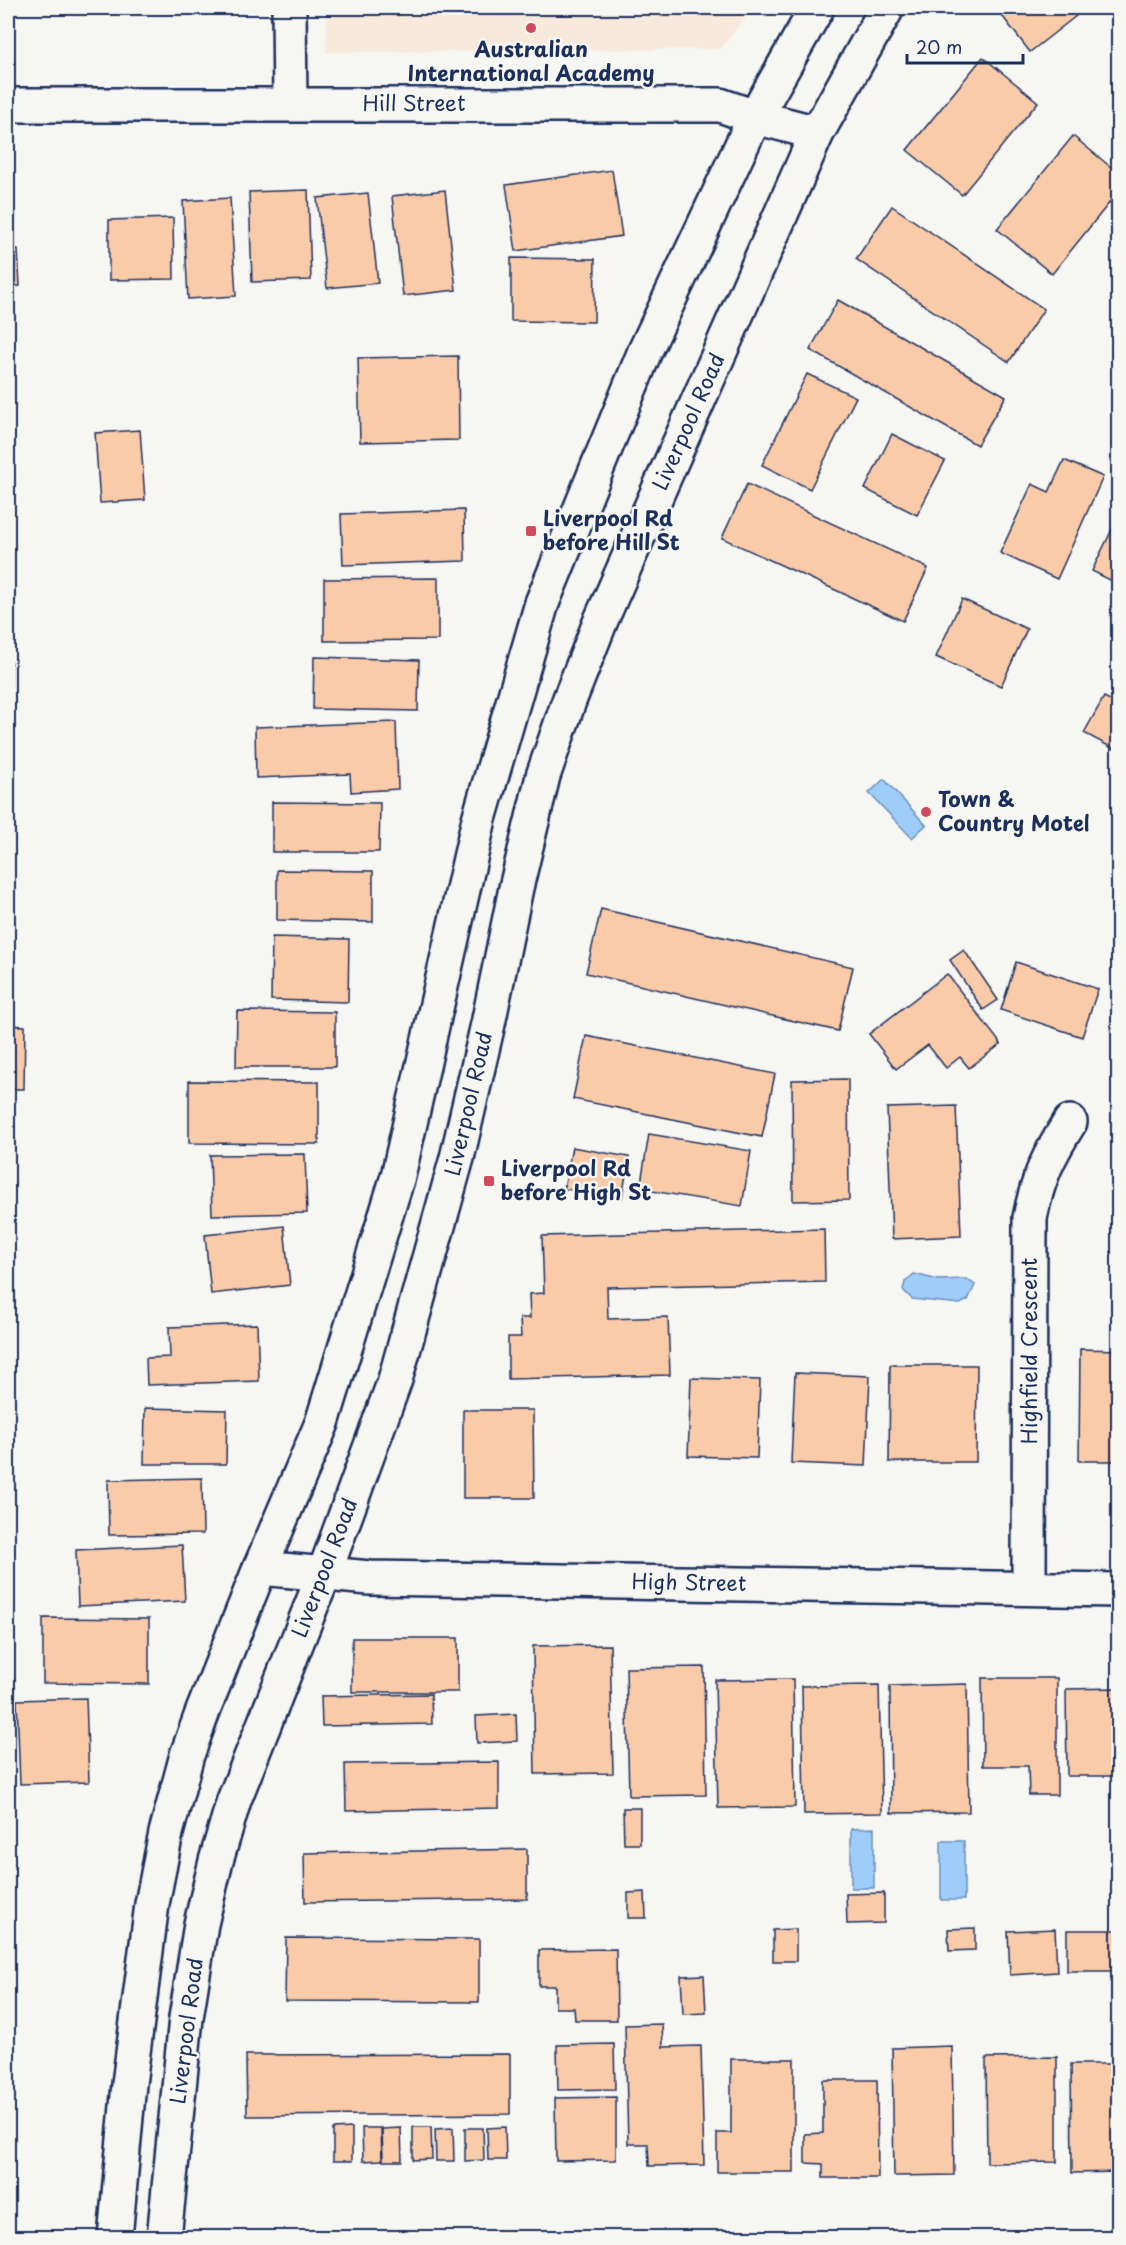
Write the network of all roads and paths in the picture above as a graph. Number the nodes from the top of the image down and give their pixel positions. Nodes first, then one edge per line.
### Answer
1 (289, 8) edge
2 (817, 8) edge
3 (887, 8) edge
4 (290, 104) junction
5 (8, 105) edge
6 (755, 117) junction
7 (817, 133) junction
8 (1070, 1122) dead end
9 (260, 1568) junction
10 (324, 1574) junction
11 (1029, 1588) junction
12 (1119, 1590) edge
13 (115, 2238) edge
14 (164, 2238) edge

1 - 4 main road
2 - 6 main road
3 - 7 main road, Liverpool Road
4 - 5 main road, Hill Street
4 - 6 main road, Hill Street
6 - 7 main road, Hill Street
6 - 9 main road
7 - 10 main road, Liverpool Road
8 - 11 main road, Highfield Crescent
9 - 10 main road, High Street
9 - 13 main road
10 - 11 main road, High Street
10 - 14 main road, Liverpool Road
11 - 12 main road, High Street

